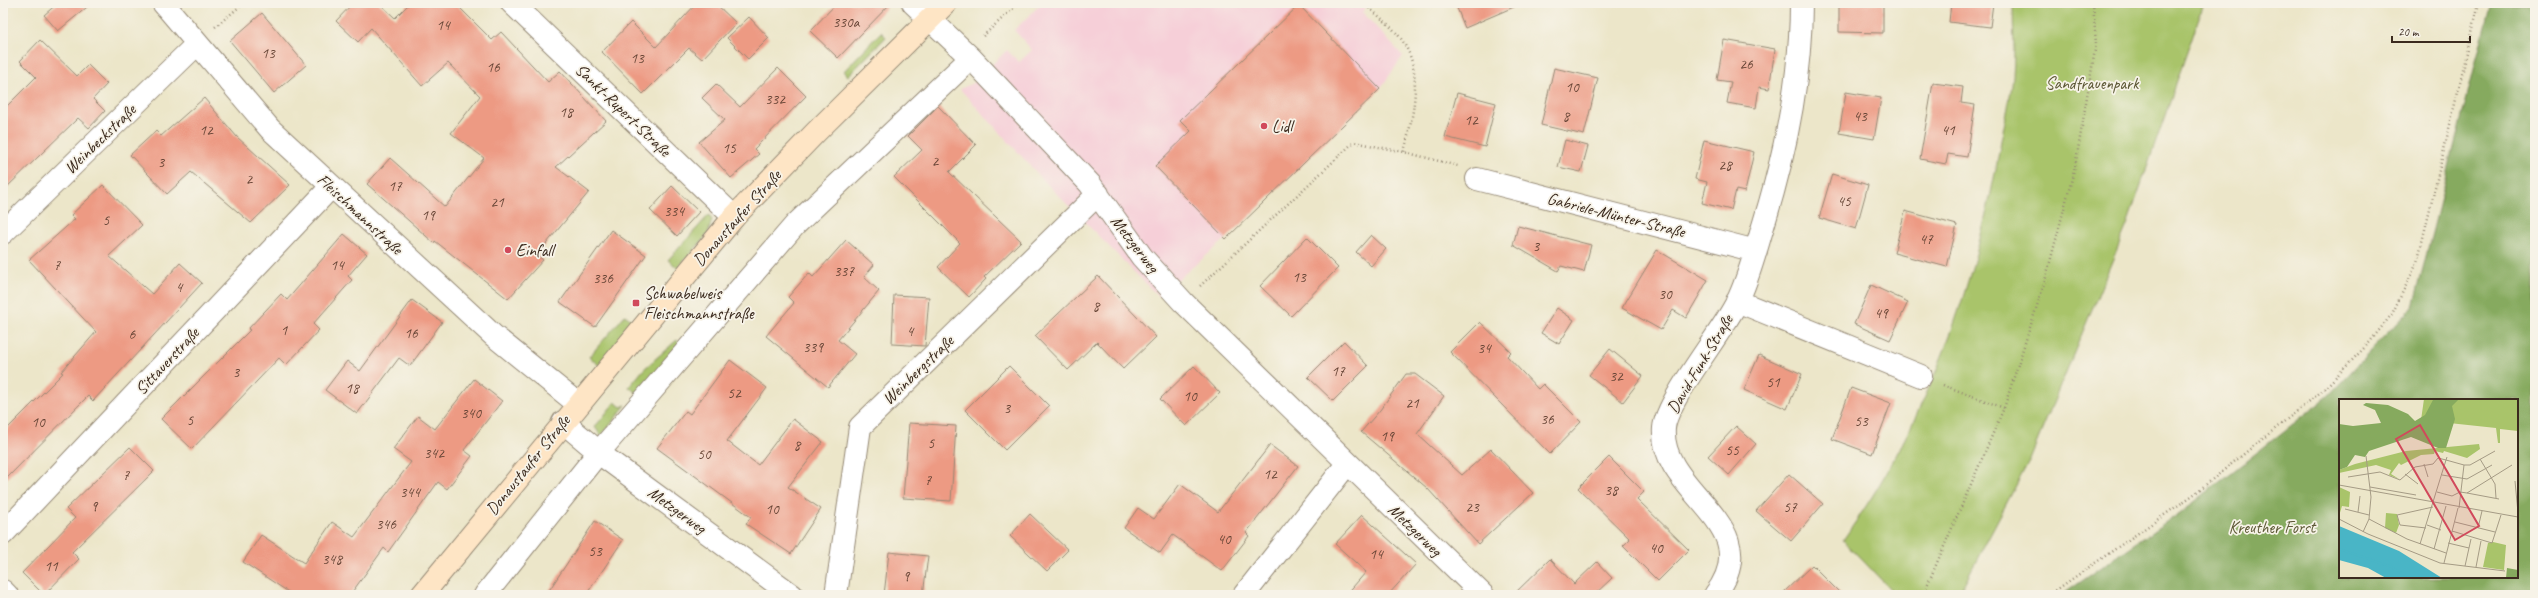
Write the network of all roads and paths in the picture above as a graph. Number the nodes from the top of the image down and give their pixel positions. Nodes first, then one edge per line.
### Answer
1 (163, 3) edge
2 (244, 3) edge
3 (512, 3) edge
4 (913, 3) edge
5 (946, 3) edge
6 (1019, 3) edge
7 (1364, 3) edge
8 (1801, 3) edge
9 (2093, 3) edge
10 (2479, 3) edge
11 (929, 18) junction
12 (197, 44) junction
13 (968, 56) junction
14 (1404, 152) junction
15 (1477, 179) joint
16 (331, 187) junction
17 (1098, 194) junction
18 (734, 217) junction
19 (3, 233) edge
20 (1756, 250) junction
21 (1737, 301) junction
22 (1183, 302) junction
23 (1920, 376) joint
24 (578, 404) junction
25 (2004, 408) junction
26 (563, 422) junction
27 (599, 452) junction
28 (1347, 464) junction
29 (3, 534) edge
30 (3, 591) edge
31 (7, 595) edge
32 (422, 595) edge
33 (485, 595) edge
34 (792, 595) edge
35 (836, 595) edge
36 (1244, 595) edge
37 (1483, 595) edge
38 (1715, 595) edge
39 (1923, 595) edge
40 (2049, 595) edge

1 - 12 street, Fleischmannstraße
2 - 12 path
3 - 18 street, Sankt-Rupert-Straße
4 - 11 street, Metzgerweg
5 - 11 main road, Donaustaufer Straße
6 - 13 path
7 - 14 path
8 - 20 street, David-Funk-Straße
9 - 25 path
10 - 40 path
11 - 13 street, Metzgerweg
11 - 18 main road, Donaustaufer Straße
12 - 16 street, Fleischmannstraße
12 - 19 street, Weinbeckstraße
13 - 17 street, Metzgerweg
13 - 27 street
14 - 15 path
14 - 22 path
15 - 20 street, Gabriele-Münter-Straße
16 - 24 street, Fleischmannstraße
16 - 29 street, Sittauerstraße
17 - 22 street, Metzgerweg
17 - 35 street, Weinbergstraße
18 - 24 main road, Donaustaufer Straße
20 - 21 street, David-Funk-Straße
21 - 23 street, David-Funk-Straße
21 - 38 street, David-Funk-Straße
22 - 28 street, Metzgerweg
23 - 25 path
24 - 26 main road, Donaustaufer Straße
25 - 39 path
26 - 27 street, Metzgerweg
26 - 32 main road, Donaustaufer Straße
27 - 33 street
27 - 34 street, Metzgerweg
28 - 36 street
28 - 37 street, Metzgerweg
30 - 31 street

